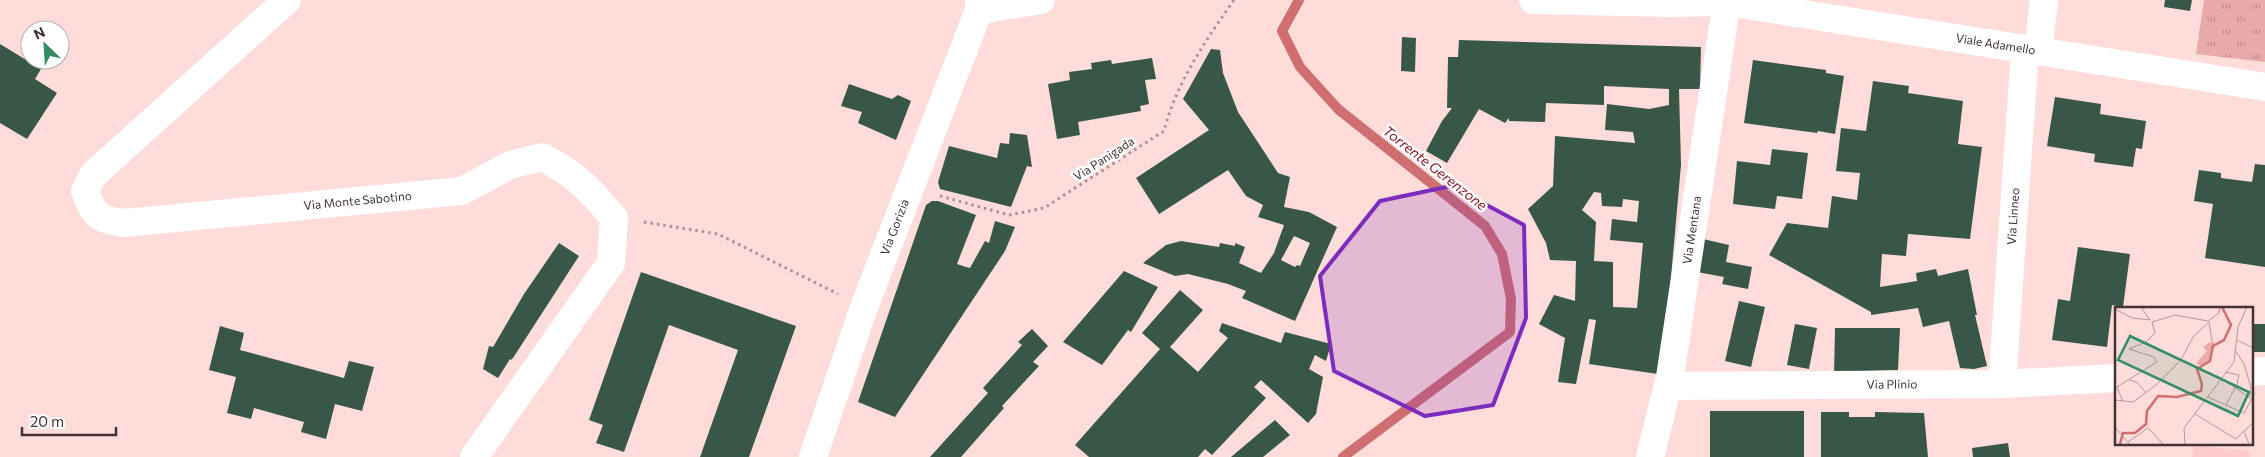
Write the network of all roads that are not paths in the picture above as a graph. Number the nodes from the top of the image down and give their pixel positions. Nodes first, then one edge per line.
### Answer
1 (287, 0) edge
2 (1041, 0) edge
3 (1533, 0) edge
4 (2044, 0) edge
5 (1727, 1) edge
6 (980, 5) edge
7 (2031, 51) junction
8 (2265, 87) edge
9 (2265, 371) edge
10 (2252, 372) edge
11 (2115, 378) edge
12 (2002, 384) junction
13 (1668, 386) junction
14 (474, 457) edge
15 (814, 457) edge
16 (1650, 457) edge

1 - 14 street, Via Monte Sabotino
2 - 6 street
3 - 5 street, Viale Adamello
4 - 7 street, Via Linneo
5 - 7 street, Viale Adamello
5 - 13 street, Via Mentana
6 - 15 street, Via Gorizia
7 - 8 street, Viale Adamello
7 - 12 street, Via Linneo
9 - 10 street
11 - 12 street, Via Plinio
12 - 13 street, Via Plinio
13 - 16 street, Via Mentana

